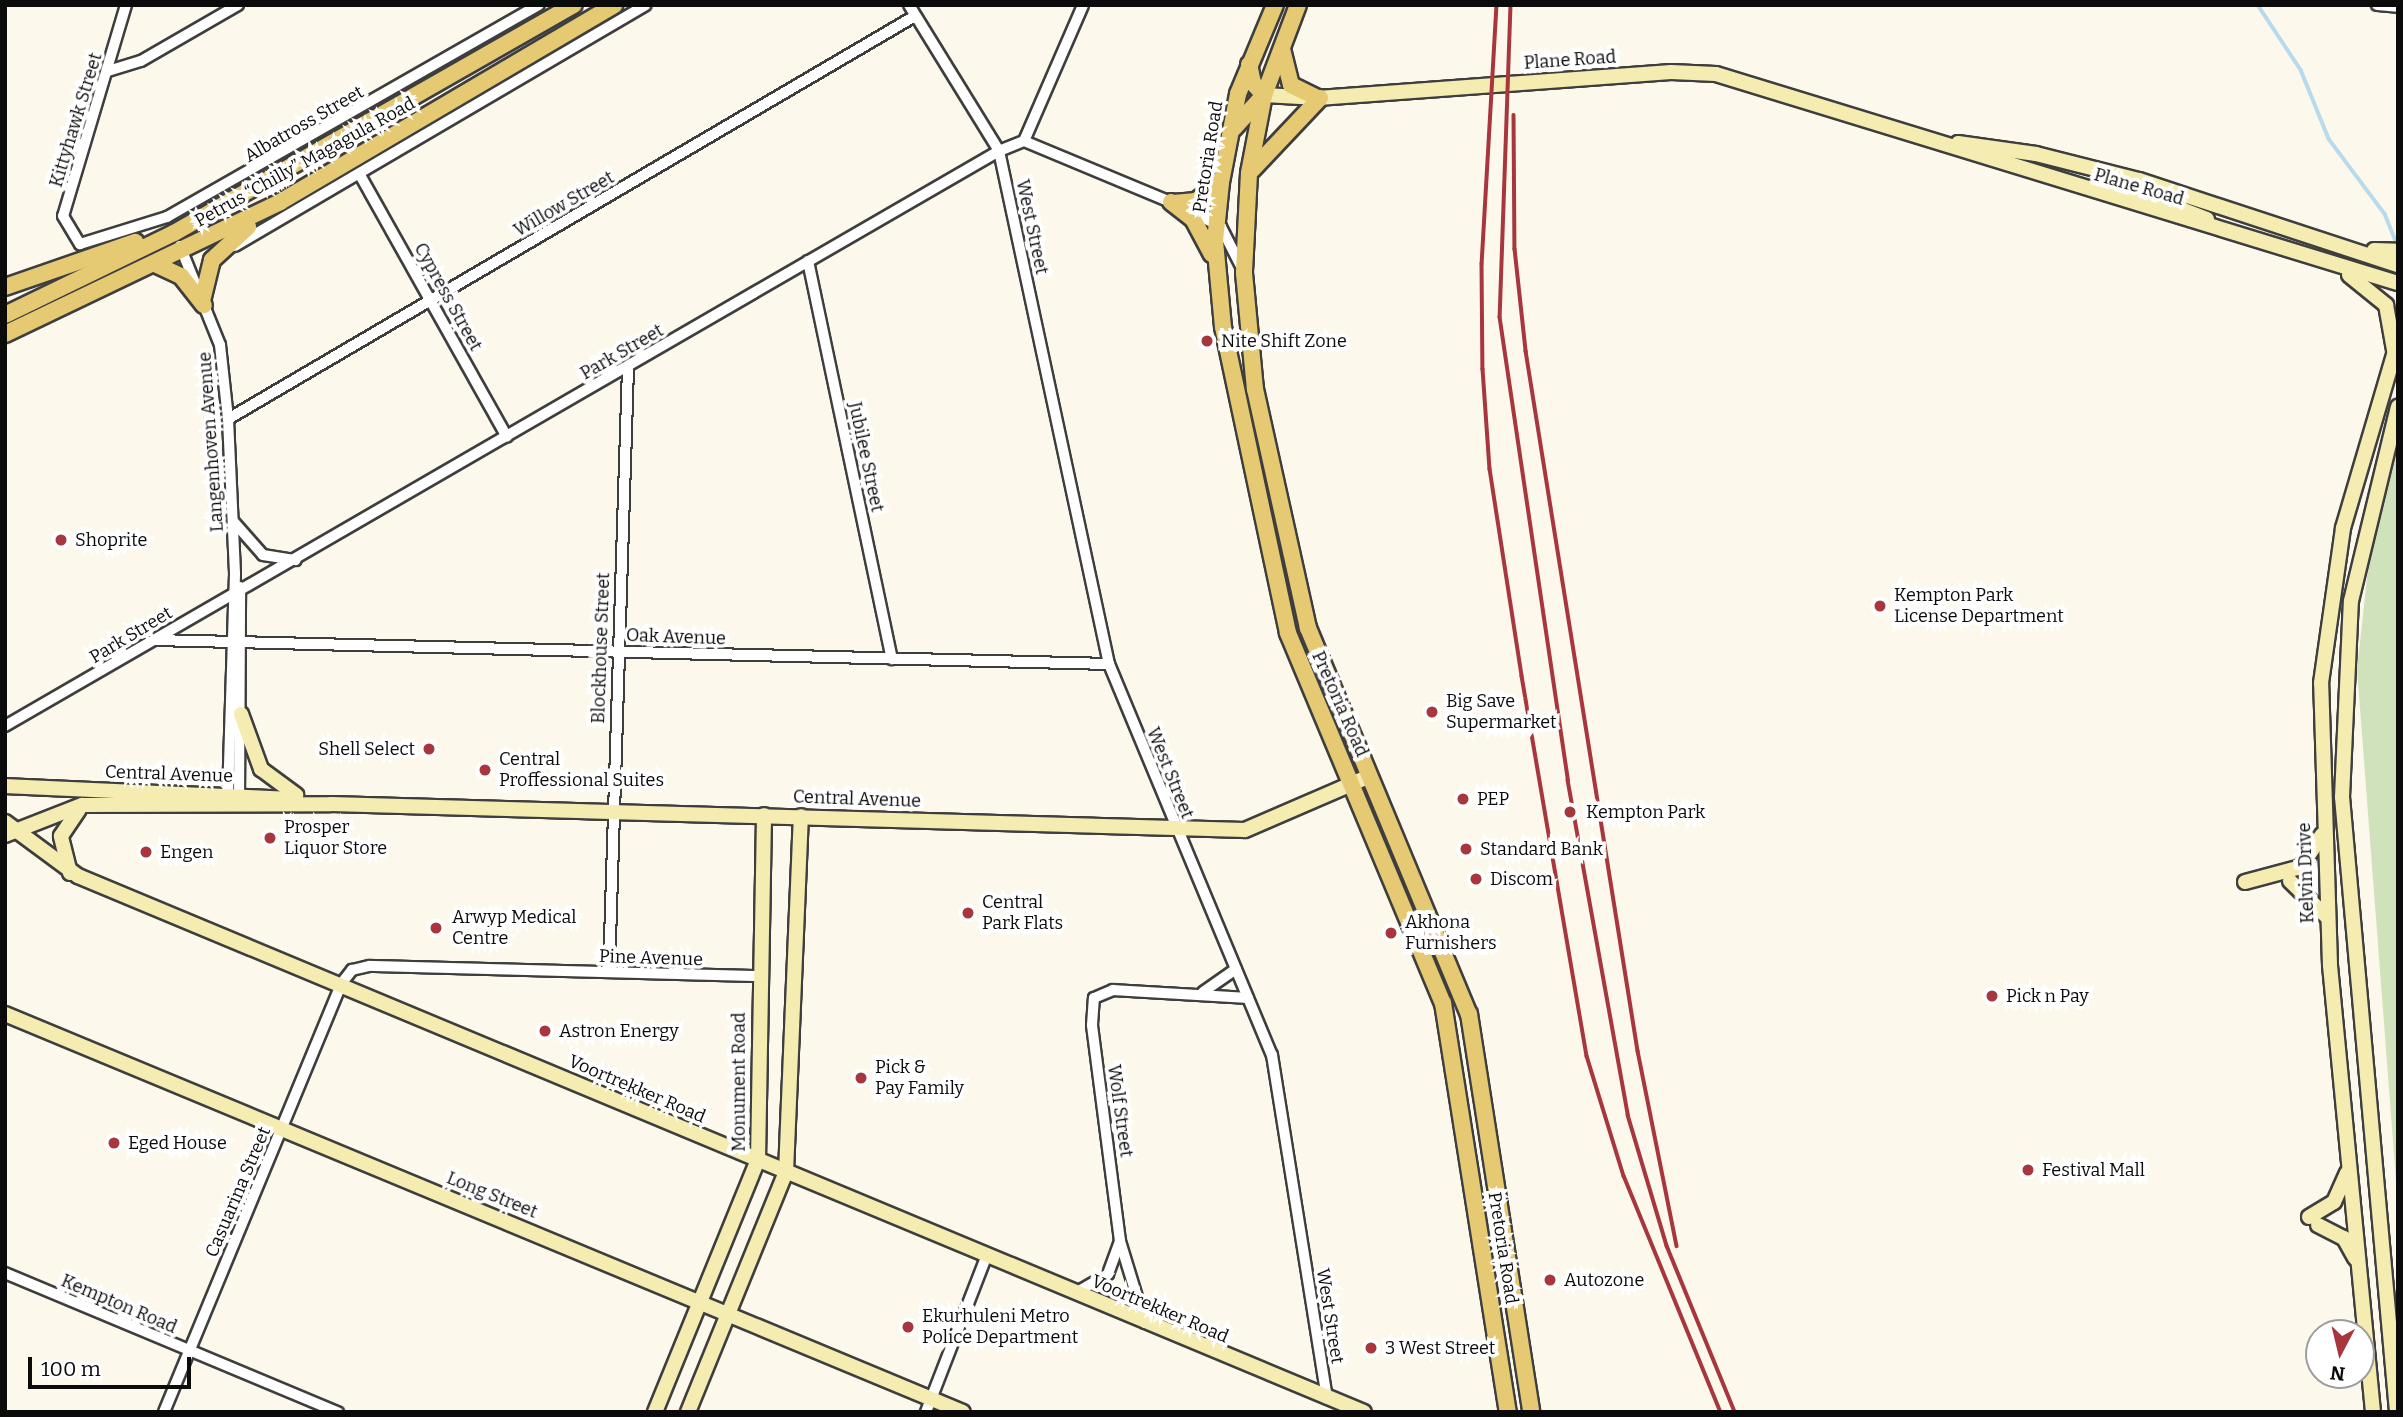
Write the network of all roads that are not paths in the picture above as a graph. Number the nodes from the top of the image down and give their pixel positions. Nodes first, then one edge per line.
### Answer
1 (126, 5) edge
2 (238, 5) edge
3 (539, 5) edge
4 (573, 5) edge
5 (614, 5) edge
6 (645, 5) edge
7 (909, 5) edge
8 (1083, 5) edge
9 (1275, 5) edge
10 (1298, 5) edge
11 (2377, 5) edge
12 (2398, 7) edge
13 (915, 16) junction
14 (1282, 43) junction
15 (1249, 64) junction
16 (108, 71) junction
17 (1264, 94) junction
18 (1319, 98) junction
19 (1872, 120) junction
20 (1230, 133) junction
21 (1024, 141) junction
22 (999, 151) junction
23 (1249, 173) junction
24 (360, 175) junction
25 (1222, 182) junction
26 (2137, 192) dead end
27 (280, 202) junction
28 (1172, 202) junction
29 (1217, 223) junction
30 (173, 234) junction
31 (2250, 238) junction
32 (75, 242) joint
33 (2348, 248) junction
34 (2398, 251) edge
35 (183, 252) junction
36 (808, 261) junction
37 (2324, 261) junction
38 (155, 264) junction
39 (2398, 265) edge
40 (216, 266) dead end
41 (1217, 266) junction
42 (1244, 273) junction
43 (2398, 283) edge
44 (5, 286) edge
45 (432, 299) junction
46 (203, 303) junction
47 (5, 315) edge
48 (5, 334) edge
49 (2396, 348) edge
50 (628, 367) junction
51 (2398, 407) edge
52 (228, 419) junction
53 (508, 436) junction
54 (233, 521) junction
55 (298, 561) junction
56 (235, 574) junction
57 (241, 590) junction
58 (231, 595) junction
59 (153, 640) junction
60 (230, 643) junction
61 (243, 644) junction
62 (616, 651) junction
63 (892, 659) junction
64 (1109, 664) junction
65 (241, 714) junction
66 (5, 726) edge
67 (1370, 776) junction
68 (1354, 784) junction
69 (5, 786) edge
70 (309, 800) junction
71 (234, 802) junction
72 (331, 804) junction
73 (82, 805) junction
74 (611, 811) junction
75 (764, 815) junction
76 (801, 816) junction
77 (5, 822) edge
78 (1174, 829) junction
79 (2323, 832) junction
80 (13, 835) edge
81 (70, 873) junction
82 (2290, 881) dead end
83 (2245, 882) dead end
84 (2326, 917) junction
85 (1236, 969) junction
86 (609, 972) junction
87 (758, 976) junction
88 (341, 985) junction
89 (1202, 993) junction
90 (1248, 998) junction
91 (5, 1014) edge
92 (282, 1128) junction
93 (758, 1160) junction
94 (2349, 1163) junction
95 (786, 1172) junction
96 (1120, 1241) junction
97 (987, 1255) junction
98 (2357, 1262) junction
99 (5, 1273) edge
100 (1073, 1293) junction
101 (704, 1303) junction
102 (730, 1313) junction
103 (1146, 1324) junction
104 (189, 1350) junction
105 (1328, 1399) junction
106 (928, 1405) edge
107 (1530, 1409) edge
108 (1508, 1411) edge
109 (164, 1412) edge
110 (338, 1412) edge
111 (655, 1412) edge
112 (688, 1412) edge
113 (963, 1412) edge
114 (1364, 1412) edge
115 (1503, 1412) edge
116 (2373, 1412) edge
117 (2397, 1412) edge

1 - 16 street, Kittyhawk Street
2 - 16 street
3 - 32 street, Albatross Street
4 - 30 main road, Petrus “Chilly” Magagula Road
5 - 27 main road, Petrus “Chilly” Magagula Road
6 - 24 street
7 - 13 street, West Street
8 - 21 street
9 - 15 main road, Pretoria Road
10 - 14 main road, Pretoria Road
11 - 12 street
13 - 22 street, West Street
13 - 45 street, Willow Street
14 - 17 main road, Pretoria Road
14 - 18 main road
15 - 17 main road
15 - 20 main road, Pretoria Road
16 - 32 street, Kittyhawk Street
17 - 18 main road, Plane Road
17 - 20 main road
17 - 23 main road, Pretoria Road
18 - 19 main road, Plane Road
18 - 23 main road
19 - 31 main road, Plane Road
19 - 33 main road, Plane Road
20 - 25 main road, Pretoria Road
21 - 22 street, Park Street
21 - 28 street
22 - 36 street, Park Street
22 - 64 street, West Street
23 - 42 main road, Pretoria Road
24 - 40 street
24 - 45 street, Cypress Street
25 - 28 main road
25 - 29 main road, Pretoria Road
26 - 31 main road
27 - 35 main road, Petrus “Chilly” Magagula Road
27 - 46 main road
28 - 29 street
28 - 41 main road
29 - 41 main road, Pretoria Road
29 - 42 street
30 - 35 street, Langenhoven Avenue
30 - 44 main road
30 - 47 main road, Petrus “Chilly” Magagula Road
31 - 37 main road, Plane Road
33 - 34 main road
33 - 39 main road, Plane Road
35 - 38 main road, Petrus “Chilly” Magagula Road
35 - 46 street, Langenhoven Avenue
36 - 50 street, Park Street
36 - 63 street, Jubilee Street
37 - 43 main road, Plane Road
37 - 49 main road
38 - 46 main road
38 - 48 main road, Petrus “Chilly” Magagula Road
41 - 68 main road, Pretoria Road
42 - 67 main road, Pretoria Road
45 - 52 street, Willow Street
45 - 53 street, Cypress Street
46 - 52 street, Langenhoven Avenue
49 - 79 main road, Kelvin Drive
50 - 53 street, Park Street
50 - 62 street, Blockhouse Street
51 - 117 main road
52 - 54 street, Langenhoven Avenue
53 - 55 street, Park Street
54 - 55 street
54 - 56 street, Langenhoven Avenue
55 - 57 street, Park Street
56 - 57 street, Langenhoven Avenue
56 - 58 street, Langenhoven Avenue
57 - 58 street, Park Street
57 - 61 street, Langenhoven Avenue
58 - 59 street, Park Street
58 - 60 street, Langenhoven Avenue
59 - 60 street, Oak Avenue
59 - 66 street, Park Street
60 - 61 street, Oak Avenue
60 - 71 street, Langenhoven Avenue
61 - 62 street, Oak Avenue
61 - 65 street, Langenhoven Avenue
62 - 63 street, Oak Avenue
62 - 74 street, Blockhouse Street
63 - 64 street, Oak Avenue
64 - 78 street, West Street
65 - 70 main road
65 - 71 street, Langenhoven Avenue
67 - 68 main road, Central Avenue
67 - 107 main road, Pretoria Road
68 - 78 main road, Central Avenue
68 - 108 main road, Pretoria Road
69 - 71 main road, Central Avenue
70 - 71 main road, Central Avenue
70 - 72 main road, Central Avenue
71 - 72 main road, Central Avenue
71 - 73 main road
72 - 74 main road, Central Avenue
73 - 80 main road
73 - 81 main road
74 - 75 main road, Central Avenue
74 - 86 street, Blockhouse Street
75 - 76 main road, Central Avenue
75 - 87 main road, Monument Road
76 - 78 main road, Central Avenue
76 - 95 main road
77 - 80 main road, Voortrekker Road
78 - 85 street, West Street
79 - 83 main road
79 - 84 main road, Kelvin Drive
80 - 81 main road, Voortrekker Road
81 - 88 main road, Voortrekker Road
82 - 84 main road
84 - 94 main road, Kelvin Drive
85 - 89 street
85 - 90 street, West Street
86 - 87 street, Pine Avenue
86 - 88 street, Pine Avenue
87 - 93 main road, Monument Road
88 - 92 street, Casuarina Street
88 - 93 main road, Voortrekker Road
89 - 90 street
89 - 96 street, Wolf Street
90 - 105 street, West Street
91 - 92 main road, Long Street
92 - 101 main road, Long Street
92 - 104 street, Casuarina Street
93 - 95 main road, Voortrekker Road
93 - 101 main road, Monument Road
94 - 98 main road, Kelvin Drive
94 - 98 main road
95 - 97 main road, Voortrekker Road
95 - 102 main road
96 - 100 street
96 - 103 street, Wolf Street
97 - 100 main road, Voortrekker Road
97 - 106 street
98 - 116 main road, Kelvin Drive
99 - 104 street, Kempton Road
100 - 103 main road, Voortrekker Road
101 - 102 main road, Long Street
101 - 111 main road, Monument Road
102 - 106 main road, Long Street
102 - 112 main road
103 - 105 main road, Voortrekker Road
104 - 109 street, Casuarina Street
104 - 110 street, Kempton Road
105 - 114 main road, Voortrekker Road
106 - 113 main road, Long Street
107 - 108 main road
108 - 115 main road

